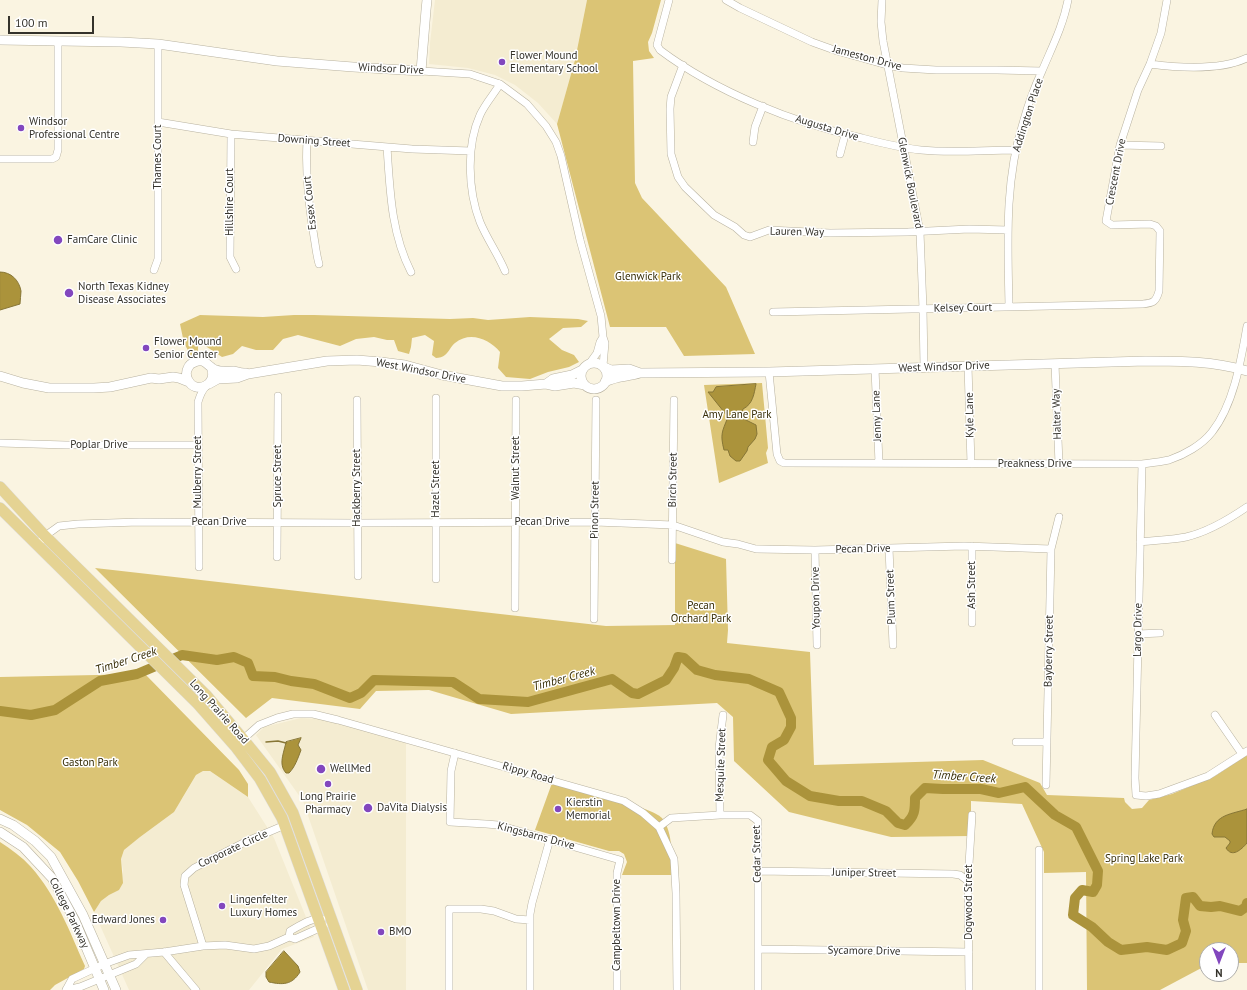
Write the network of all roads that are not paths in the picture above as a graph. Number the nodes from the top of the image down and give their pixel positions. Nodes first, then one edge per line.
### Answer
1 (428, 0) edge
2 (669, 0) edge
3 (726, 0) edge
4 (882, 0) edge
5 (1068, 0) edge
6 (1167, 0) edge
7 (0, 40) edge
8 (58, 41) junction
9 (158, 44) junction
10 (1247, 58) edge
11 (1150, 64) junction
12 (683, 65) junction
13 (887, 65) junction
14 (421, 71) junction
15 (1042, 71) junction
16 (500, 84) junction
17 (763, 106) junction
18 (158, 122) junction
19 (231, 134) junction
20 (846, 135) junction
21 (307, 141) junction
22 (753, 142) dead end
23 (1120, 145) junction
24 (1161, 146) dead end
25 (387, 147) junction
26 (904, 147) junction
27 (1015, 150) junction
28 (471, 151) junction
29 (840, 154) dead end
30 (0, 159) edge
31 (1008, 230) junction
32 (920, 232) junction
33 (319, 264) dead end
34 (236, 269) dead end
35 (154, 270) dead end
36 (505, 271) dead end
37 (412, 272) dead end
38 (1154, 302) joint
39 (1009, 307) junction
40 (923, 309) junction
41 (773, 312) dead end
42 (1247, 326) edge
43 (603, 337) junction
44 (1055, 364) junction
45 (190, 365) junction
46 (968, 366) junction
47 (211, 367) junction
48 (586, 367) junction
49 (603, 367) junction
50 (924, 367) junction
51 (875, 369) junction
52 (1243, 370) edge
53 (769, 372) junction
54 (640, 373) junction
55 (248, 374) junction
56 (0, 376) edge
57 (151, 378) junction
58 (605, 382) junction
59 (190, 383) junction
60 (208, 384) junction
61 (546, 384) junction
62 (585, 385) junction
63 (278, 396) dead end
64 (436, 398) dead end
65 (357, 400) dead end
66 (516, 400) dead end
67 (596, 400) dead end
68 (674, 400) dead end
69 (198, 402) junction
70 (0, 443) edge
71 (198, 445) junction
72 (879, 463) junction
73 (971, 464) junction
74 (1059, 464) junction
75 (1142, 464) junction
76 (0, 487) edge
77 (1247, 507) edge
78 (0, 508) edge
79 (1059, 518) dead end
80 (199, 522) junction
81 (277, 522) junction
82 (516, 522) junction
83 (595, 522) junction
84 (357, 523) junction
85 (436, 523) junction
86 (673, 525) junction
87 (45, 536) junction
88 (1140, 542) junction
89 (37, 545) junction
90 (972, 546) junction
91 (889, 548) junction
92 (1051, 549) junction
93 (815, 550) junction
94 (277, 557) dead end
95 (672, 560) dead end
96 (199, 566) dead end
97 (358, 576) dead end
98 (436, 580) dead end
99 (515, 608) dead end
100 (594, 619) dead end
101 (972, 623) dead end
102 (1160, 633) dead end
103 (1138, 634) junction
104 (817, 645) dead end
105 (893, 645) dead end
106 (723, 715) dead end
107 (1215, 715) dead end
108 (244, 739) junction
109 (1016, 742) dead end
110 (1047, 742) junction
111 (234, 746) junction
112 (455, 753) junction
113 (1244, 753) edge
114 (1046, 784) dead end
115 (720, 814) junction
116 (972, 815) dead end
117 (0, 819) edge
118 (285, 825) junction
119 (659, 827) junction
120 (0, 832) edge
121 (550, 840) junction
122 (1039, 850) dead end
123 (620, 860) joint
124 (758, 871) junction
125 (56, 875) junction
126 (968, 881) junction
127 (530, 920) junction
128 (332, 921) junction
129 (320, 923) junction
130 (289, 938) junction
131 (203, 946) junction
132 (758, 949) junction
133 (164, 952) junction
134 (969, 952) junction
135 (146, 954) junction
136 (104, 964) junction
137 (95, 968) junction
138 (109, 976) junction
139 (99, 980) junction
140 (66, 990) edge
141 (104, 990) edge
142 (116, 990) edge
143 (196, 990) edge
144 (344, 990) edge
145 (357, 990) edge
146 (449, 990) edge
147 (530, 990) edge
148 (618, 990) edge
149 (677, 990) edge
150 (758, 990) edge
151 (969, 990) edge
152 (1039, 990) edge

1 - 14 street
2 - 12 street, Augusta Drive
3 - 13 street, Jameston Drive
4 - 13 street, Glenwick Boulevard
5 - 15 street, Addington Place
6 - 11 street, Crescent Drive
7 - 8 street, Windsor Drive
8 - 9 street, Windsor Drive
8 - 30 street
9 - 14 street, Windsor Drive
9 - 18 street, Thames Court
10 - 11 street
11 - 23 street, Crescent Drive
12 - 17 street, Augusta Drive
12 - 32 street, Lauren Way
13 - 15 street, Jameston Drive
13 - 26 street, Glenwick Boulevard
14 - 16 street, Windsor Drive
15 - 27 street, Addington Place
16 - 28 street
16 - 43 street, Windsor Drive
17 - 20 street, Augusta Drive
17 - 22 street
18 - 19 street, Downing Street
18 - 35 street, Thames Court
19 - 21 street, Downing Street
19 - 34 street, Hillshire Court
20 - 26 street, Augusta Drive
20 - 29 street
21 - 25 street, Downing Street
21 - 33 street, Essex Court
23 - 24 street
23 - 38 street, Crescent Drive
25 - 28 street, Downing Street
25 - 37 street
26 - 27 street, Augusta Drive
26 - 32 street, Glenwick Boulevard
27 - 31 street, Addington Place
28 - 36 street
31 - 32 street, Lauren Way
31 - 39 street, Addington Place
32 - 40 street, Glenwick Boulevard
38 - 39 street, Kelsey Court
39 - 40 street, Kelsey Court
40 - 41 street, Kelsey Court
40 - 50 street, Glenwick Boulevard
42 - 52 street, Preakness Drive
43 - 48 street, Windsor Drive
43 - 49 street, Windsor Drive
44 - 46 street, West Windsor Drive
44 - 52 street, West Windsor Drive
44 - 74 street, Halter Way
45 - 47 street, West Windsor Drive
45 - 57 street, West Windsor Drive
45 - 59 street
46 - 50 street, West Windsor Drive
46 - 73 street, Kyle Lane
47 - 55 street, West Windsor Drive
47 - 60 street
48 - 49 street, West Windsor Drive
48 - 61 street, West Windsor Drive
48 - 62 street
49 - 54 street, West Windsor Drive
49 - 58 street
50 - 51 street, West Windsor Drive
51 - 53 street, West Windsor Drive
51 - 72 street, Jenny Lane
52 - 75 street, Preakness Drive
53 - 54 street, West Windsor Drive
53 - 72 street, Preakness Drive
54 - 58 street, West Windsor Drive
55 - 60 street, West Windsor Drive
55 - 61 street, West Windsor Drive
56 - 57 street, West Windsor Drive
57 - 59 street, West Windsor Drive
58 - 62 street, West Windsor Drive
59 - 60 street, West Windsor Drive
59 - 69 street, Mulberry Street
60 - 69 street
61 - 62 street, West Windsor Drive
63 - 81 street, Spruce Street
64 - 85 street, Hazel Street
65 - 84 street, Hackberry Street
66 - 82 street, Walnut Street
67 - 83 street, Pinon Street
68 - 86 street, Birch Street
69 - 71 street, Mulberry Street
70 - 71 street, Poplar Drive
71 - 80 street, Mulberry Street
72 - 73 street, Preakness Drive
73 - 74 street, Preakness Drive
74 - 75 street, Preakness Drive
75 - 88 street, Largo Drive
76 - 87 main road, Long Prairie Road
77 - 88 street
78 - 89 main road, Long Prairie Road
79 - 92 street, Bayberry Street
80 - 81 street, Pecan Drive
80 - 87 street, Pecan Drive
80 - 96 street, Mulberry Street
81 - 84 street, Pecan Drive
81 - 94 street, Spruce Street
82 - 83 street, Pecan Drive
82 - 85 street, Pecan Drive
82 - 99 street, Walnut Street
83 - 86 street, Pecan Drive
83 - 100 street, Pinon Street
84 - 85 street, Pecan Drive
84 - 97 street, Hackberry Street
85 - 98 street, Hazel Street
86 - 93 street, Pecan Drive
86 - 95 street, Birch Street
87 - 89 street, Pecan Drive
87 - 108 main road, Long Prairie Road
88 - 103 street, Largo Drive
89 - 111 main road, Long Prairie Road
90 - 91 street, Pecan Drive
90 - 92 street, Pecan Drive
90 - 101 street, Ash Street
91 - 93 street, Pecan Drive
91 - 105 street, Plum Street
92 - 110 street, Bayberry Street
93 - 104 street, Youpon Drive
102 - 103 street
103 - 113 street, Largo Drive
106 - 115 street, Mesquite Street
107 - 113 street
108 - 111 street, Rippy Road
108 - 112 street, Rippy Road
108 - 128 main road, Long Prairie Road
109 - 110 street
110 - 114 street, Bayberry Street
111 - 118 main road, Long Prairie Road
112 - 119 street, Rippy Road
112 - 121 street, Kingsbarns Drive
115 - 119 street, Cedar Street
115 - 124 street, Cedar Street
116 - 126 street, Dogwood Street
117 - 125 street, College Parkway
118 - 129 main road, Long Prairie Road
118 - 131 street, Corporate Circle
119 - 149 street, Rippy Road
120 - 125 street, College Parkway
121 - 123 street, Kingsbarns Drive
121 - 127 street
122 - 152 street
123 - 148 street, Campbeltown Drive
124 - 126 street, Juniper Street
124 - 132 street, Cedar Street
125 - 136 street, College Parkway
125 - 137 street, College Parkway
126 - 134 street, Dogwood Street
127 - 146 street
127 - 147 street
128 - 129 street
128 - 145 main road, Long Prairie Road
129 - 130 street
129 - 130 street
129 - 144 main road, Long Prairie Road
130 - 131 street
131 - 133 street
132 - 134 street, Sycamore Drive
132 - 150 street, Cedar Street
133 - 135 street
133 - 143 street
134 - 151 street, Dogwood Street
135 - 136 street
135 - 138 street
136 - 137 street
136 - 138 street, College Parkway
137 - 139 street, College Parkway
137 - 140 street
138 - 139 street
138 - 142 street, College Parkway
139 - 140 street
139 - 141 street, College Parkway

